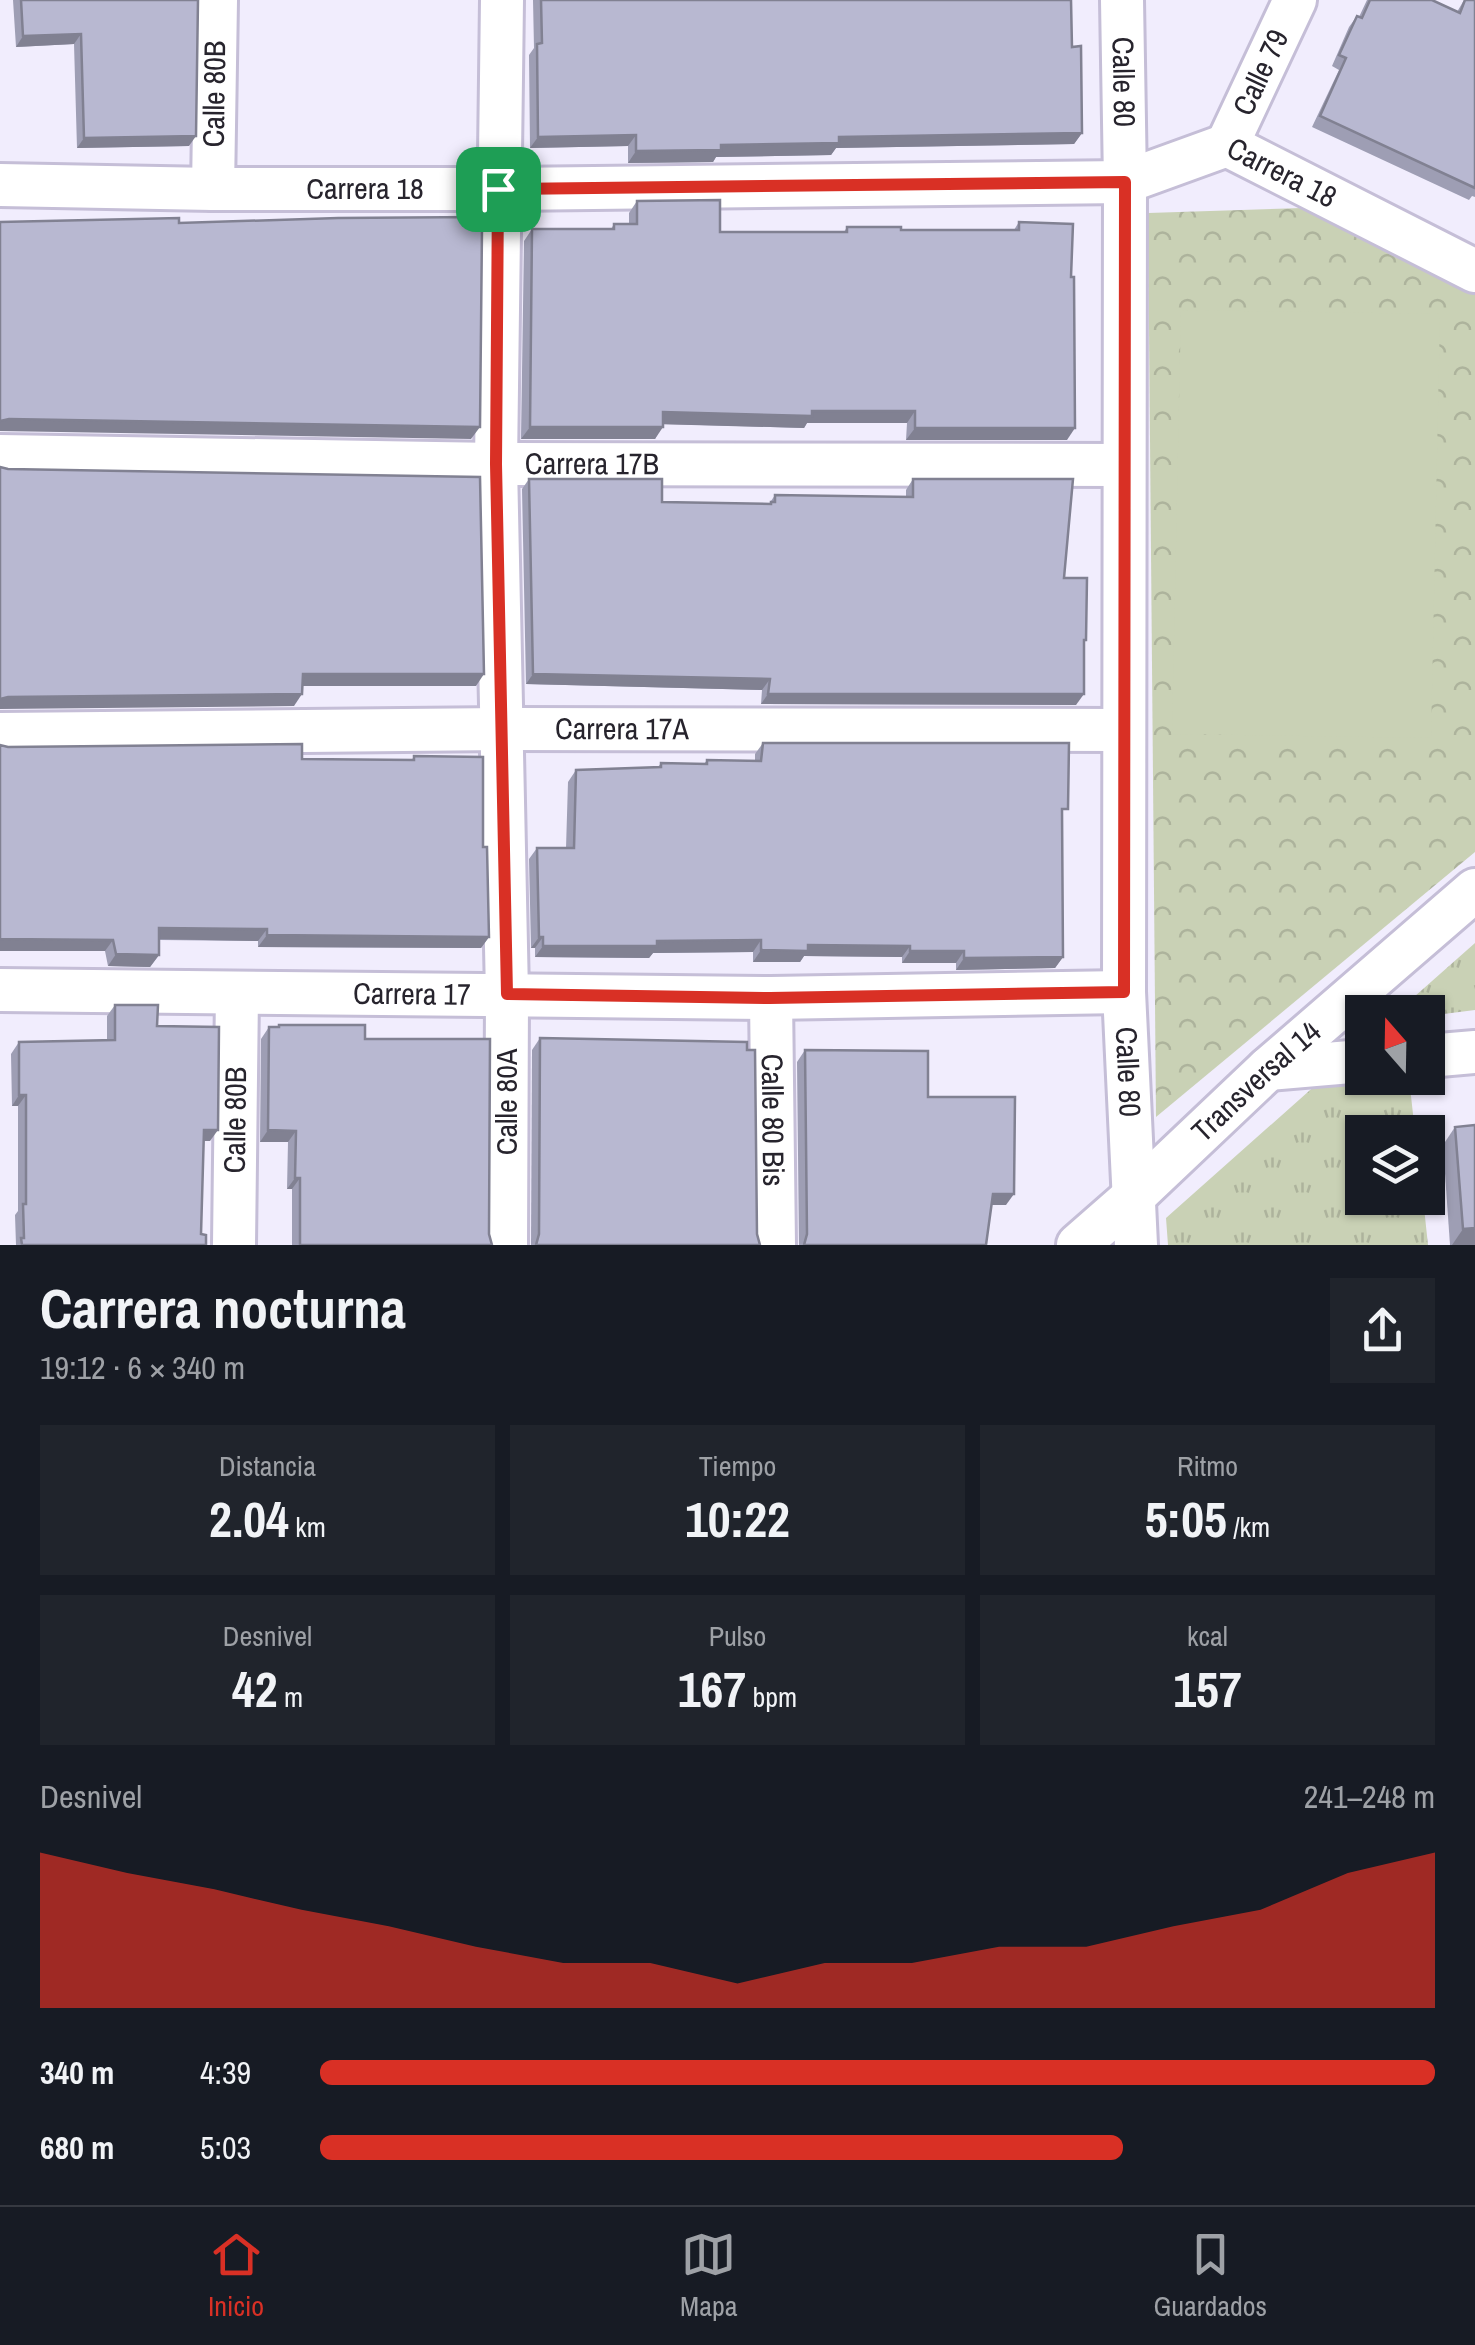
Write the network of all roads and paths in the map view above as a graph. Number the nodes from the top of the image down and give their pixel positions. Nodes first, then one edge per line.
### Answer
1 (216, 0) edge
2 (502, 0) edge
3 (1122, 0) edge
4 (1295, 0) edge
5 (1227, 145) junction
6 (1125, 182) junction
7 (0, 185) edge
8 (498, 189) junction
9 (213, 190) junction
10 (1475, 271) edge
11 (0, 456) edge
12 (496, 464) junction
13 (1124, 465) junction
14 (503, 729) junction
15 (1124, 730) junction
16 (0, 734) edge
17 (1475, 890) edge
18 (0, 990) edge
19 (238, 992) junction
20 (1124, 992) junction
21 (507, 994) junction
22 (770, 998) junction
23 (1475, 1052) edge
24 (1445, 1055) edge
25 (1345, 1063) edge
26 (1268, 1069) junction
27 (1134, 1196) junction
28 (234, 1245) edge
29 (506, 1245) edge
30 (774, 1245) edge
31 (1078, 1245) edge
32 (1136, 1245) edge

1 - 9 street, Calle 80B
2 - 8 street, Calle 80A
3 - 6 street, Calle 80
4 - 5 street, Calle 79
5 - 6 street, Carrera 18
5 - 10 street, Carrera 18
6 - 8 street, Carrera 18
6 - 13 street, Calle 80
7 - 9 street, Carrera 18
8 - 9 street, Carrera 18
8 - 12 street, Calle 80A
11 - 12 street, Carrera 17B
12 - 13 street, Carrera 17B
12 - 14 street, Calle 80A
13 - 15 street, Calle 80
14 - 15 street, Carrera 17A
14 - 16 street, Carrera 17A
14 - 21 street, Calle 80A
15 - 20 street, Calle 80
17 - 26 street, Transversal 14
18 - 19 street, Carrera 17
19 - 21 street, Carrera 17
19 - 28 street, Calle 80B
20 - 22 street, Carrera 17
20 - 27 street, Calle 80
21 - 22 street, Carrera 17
21 - 29 street, Calle 80A
22 - 30 street, Calle 80 Bis
23 - 24 street
25 - 26 street
26 - 27 street, Transversal 14
27 - 31 street, Transversal 14
27 - 32 street, Calle 80

